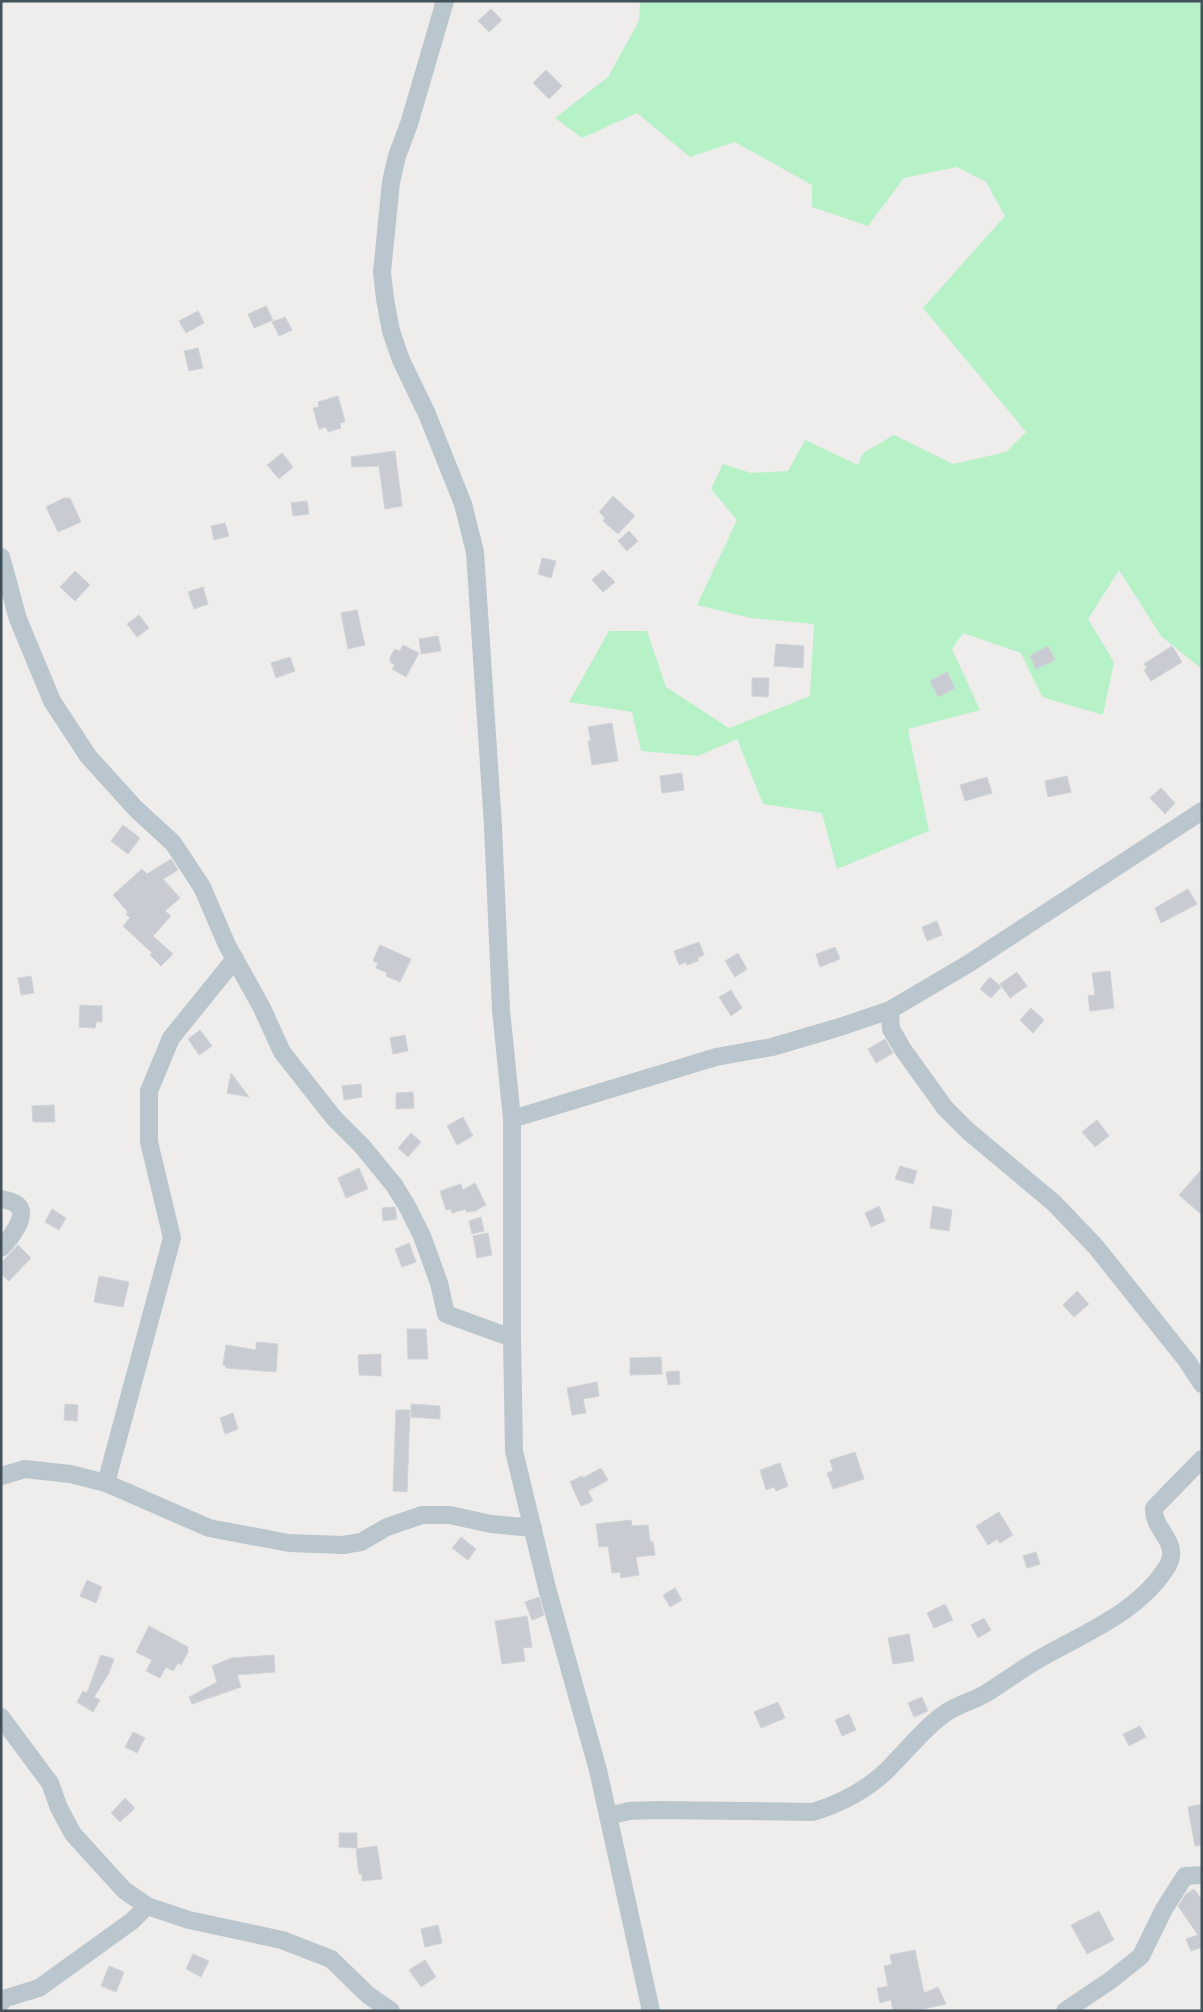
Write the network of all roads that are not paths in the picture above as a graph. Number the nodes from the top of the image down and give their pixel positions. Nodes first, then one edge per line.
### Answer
1 (445, 1) edge
2 (1, 557) edge
3 (1202, 811) edge
4 (235, 960) junction
5 (890, 1010) junction
6 (512, 1119) junction
7 (1, 1199) edge
8 (1, 1248) edge
9 (512, 1338) junction
10 (1202, 1384) edge
11 (1202, 1459) edge
12 (1, 1476) edge
13 (106, 1483) junction
14 (533, 1528) junction
15 (1, 1717) edge
16 (608, 1816) junction
17 (1202, 1875) edge
18 (147, 1906) junction
19 (1, 2003) edge
20 (647, 2010) edge
21 (391, 2011) edge
22 (1065, 2011) edge

1 - 6 street
2 - 4 street
3 - 5 street
4 - 9 street
4 - 13 street
5 - 6 street
5 - 10 street
6 - 9 street
7 - 8 street
9 - 14 street
11 - 16 street
12 - 13 street
13 - 14 street
14 - 16 street
15 - 18 street
16 - 20 street
17 - 22 street
18 - 19 street
18 - 21 street

